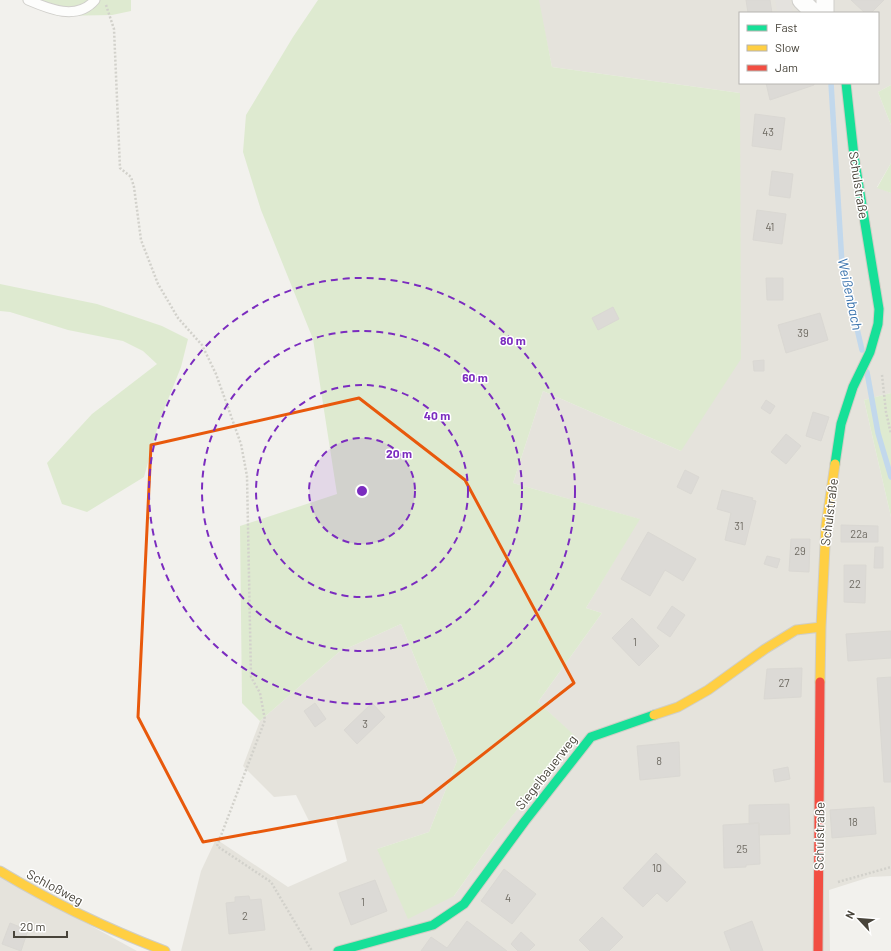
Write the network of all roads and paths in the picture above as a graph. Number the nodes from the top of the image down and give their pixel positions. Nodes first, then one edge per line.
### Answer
1 (28, 0) edge
2 (95, 0) edge
3 (105, 0) edge
4 (825, 0) edge
5 (825, 12) edge
6 (846, 84) edge
7 (882, 368) dead end
8 (891, 434) edge
9 (821, 627) junction
10 (891, 867) edge
11 (0, 871) edge
12 (818, 888) junction
13 (165, 951) edge
14 (312, 951) edge
15 (338, 951) edge
16 (818, 951) edge

1 - 2 lane
3 - 14 path
4 - 5 street
6 - 9 street, Schulstraße
7 - 8 path
9 - 12 street, Schulstraße
9 - 15 street, Siegelbauerweg
10 - 12 path
11 - 13 street, Schloßweg
12 - 16 street, Schulstraße

